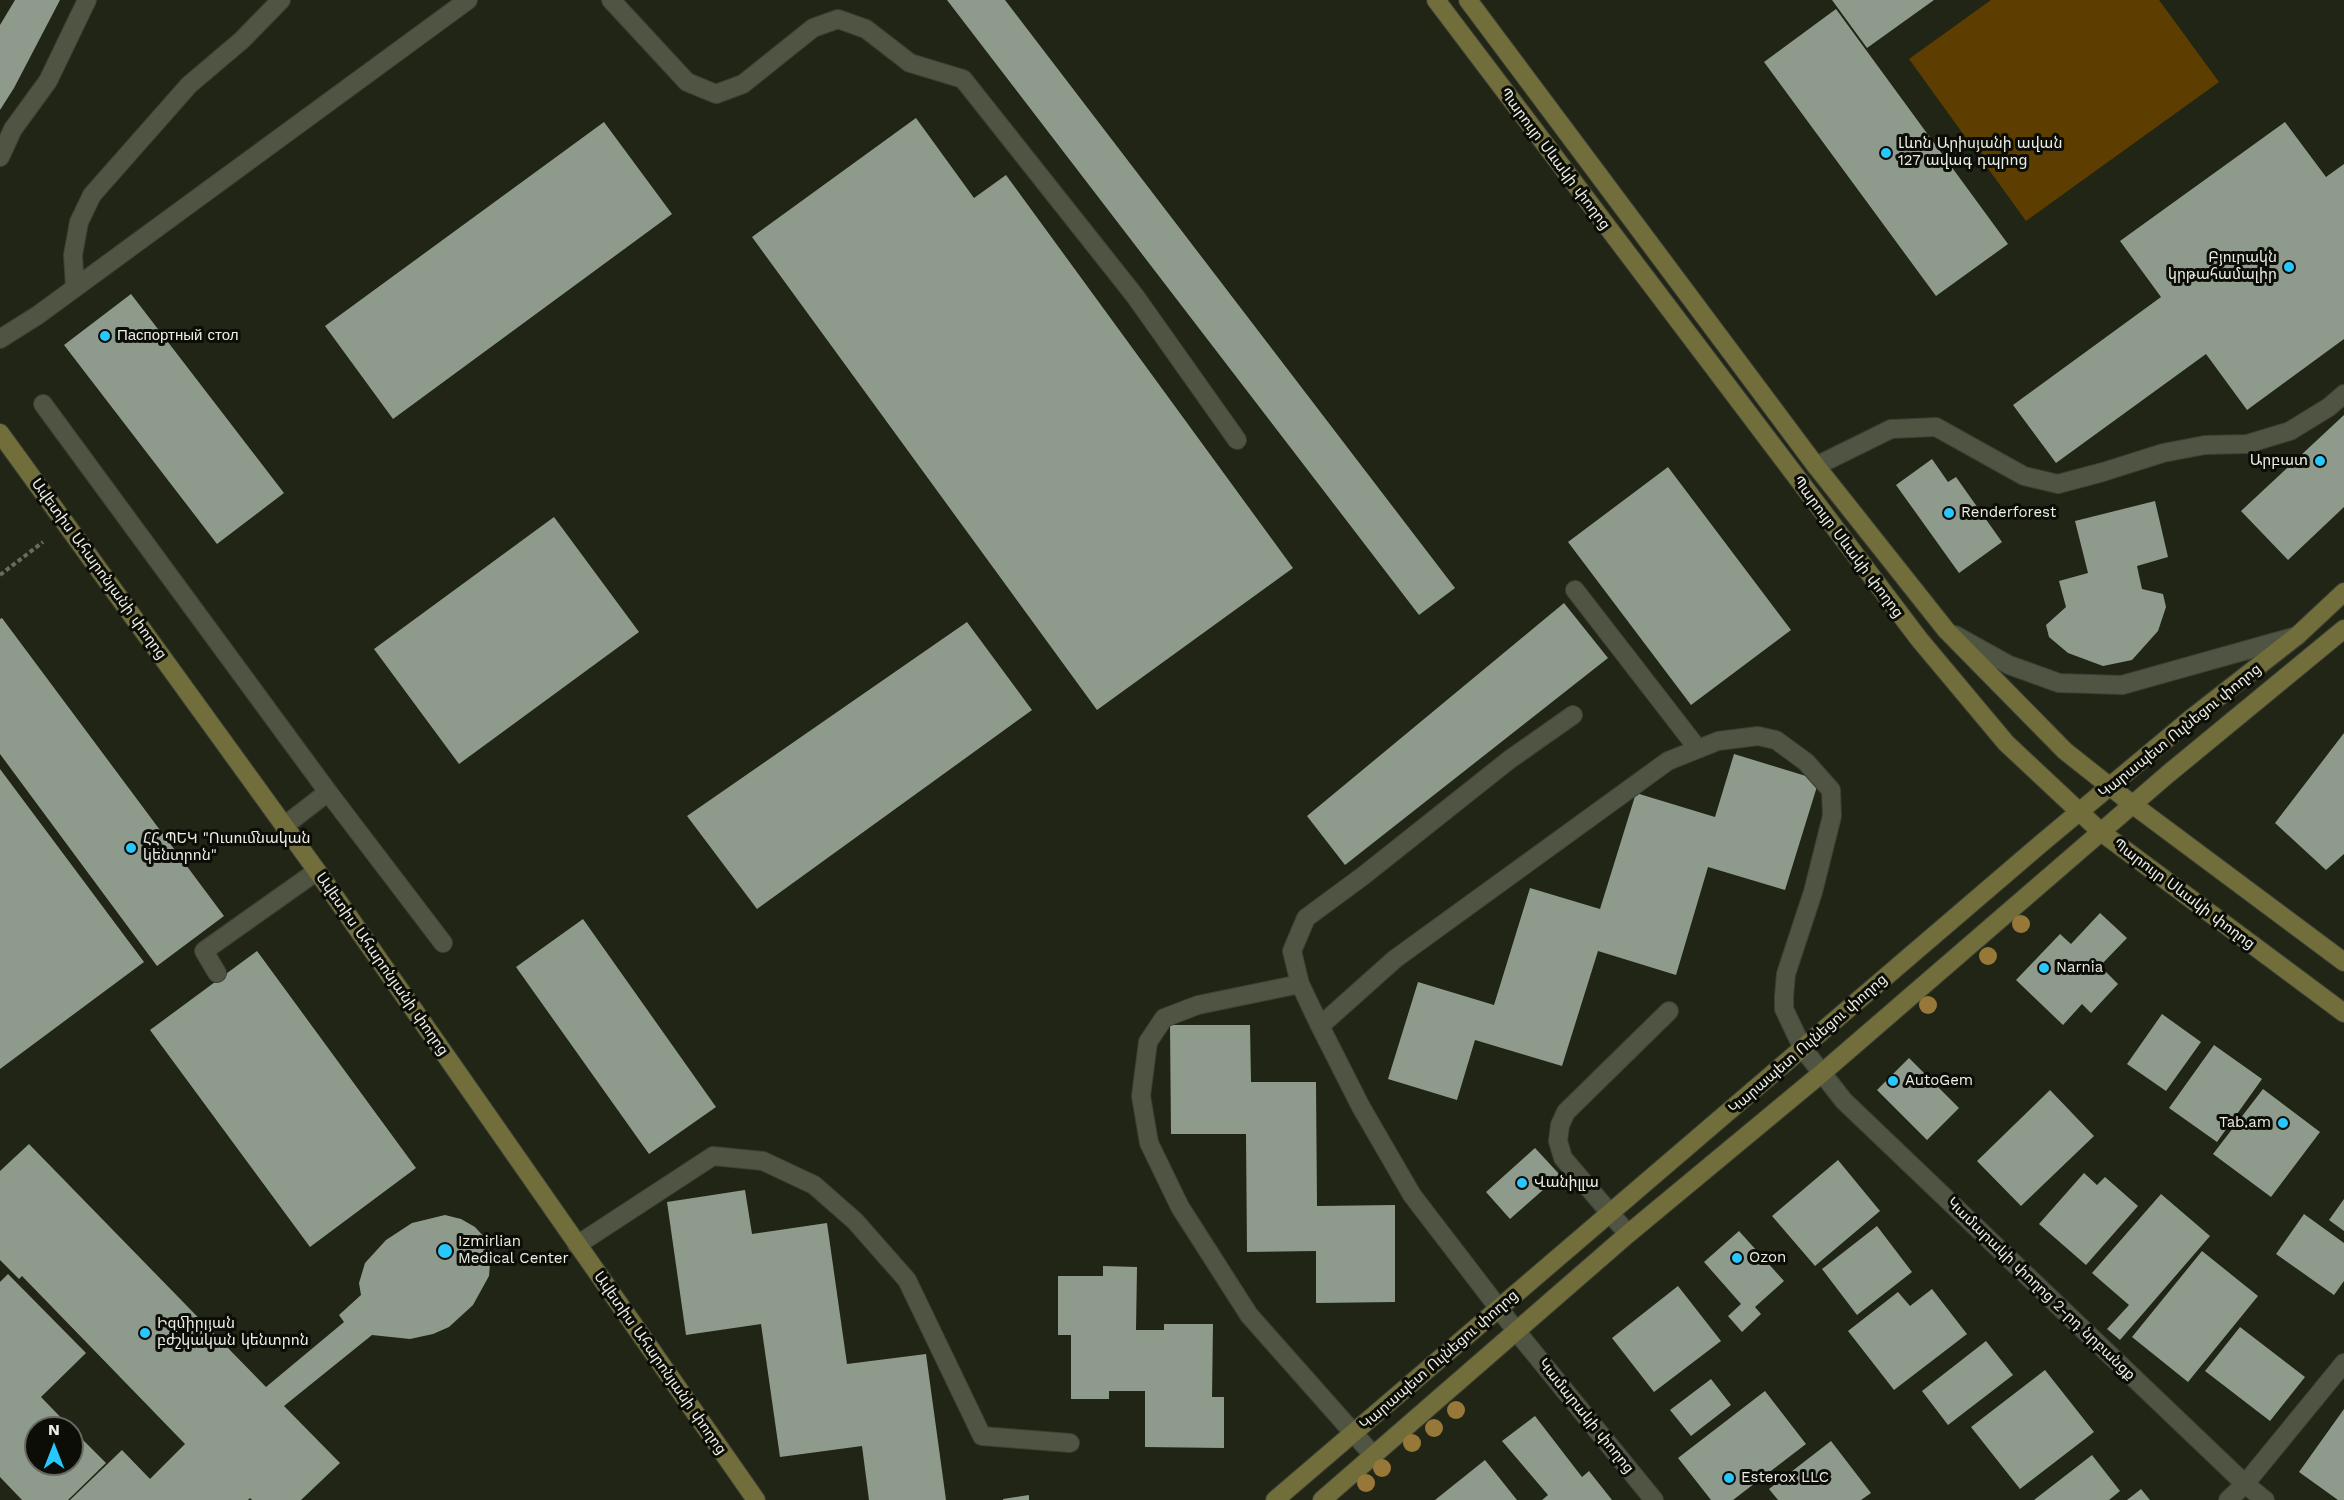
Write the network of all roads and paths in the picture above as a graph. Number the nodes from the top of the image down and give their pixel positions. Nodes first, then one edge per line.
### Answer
1 (87, 0) edge
2 (281, 0) edge
3 (468, 0) edge
4 (612, 0) edge
5 (1436, 0) edge
6 (1468, 0) edge
7 (0, 157) edge
8 (75, 288) junction
9 (0, 339) edge
10 (2344, 394) edge
11 (43, 404) dead end
12 (0, 433) edge
13 (1238, 440) dead end
14 (1816, 466) junction
15 (67, 524) junction
16 (0, 575) edge
17 (1575, 590) dead end
18 (2344, 592) edge
19 (2344, 629) edge
20 (1946, 630) junction
21 (2298, 636) junction
22 (1573, 715) dead end
23 (1698, 749) junction
24 (2110, 787) junction
25 (327, 792) junction
26 (2133, 804) junction
27 (2079, 813) junction
28 (285, 826) junction
29 (2101, 832) junction
30 (317, 871) junction
31 (443, 943) dead end
32 (2344, 962) edge
33 (217, 973) dead end
34 (1300, 984) junction
35 (1669, 1011) dead end
36 (2344, 1013) edge
37 (1320, 1026) junction
38 (1803, 1049) junction
39 (1822, 1072) junction
40 (1609, 1214) junction
41 (1628, 1234) junction
42 (577, 1245) junction
43 (1498, 1310) junction
44 (1517, 1332) junction
45 (2344, 1363) edge
46 (1354, 1433) junction
47 (1070, 1443) dead end
48 (1373, 1455) junction
49 (2245, 1484) junction
50 (756, 1500) edge
51 (1275, 1500) edge
52 (1322, 1500) edge
53 (1654, 1500) edge
54 (2228, 1500) edge
55 (2265, 1500) edge

1 - 7 street
2 - 8 street
3 - 8 street
4 - 13 street
5 - 27 street, Պարույր Սևակի փողոց
6 - 14 street, Պարույր Սևակի փողոց
8 - 9 street
10 - 14 street
11 - 25 street
12 - 15 street, Ավետիս Ահարոնյանի փողոց
14 - 20 street, Պարույր Սևակի փողոց
15 - 16 path
15 - 28 street, Ավետիս Ահարոնյանի փողոց
17 - 23 street
18 - 21 street, Կարապետ Ուլնեցու փողոց
19 - 26 street, Կարապետ Ուլնեցու փողոց
20 - 21 street
20 - 24 street, Պարույր Սևակի փողոց
21 - 24 street, Կարապետ Ուլնեցու փողոց
22 - 34 street, Կամարակի փողոց
23 - 37 street, Կամարակի փողոց 2-րդ նրբանցք
23 - 38 street, Կամարակի փողոց 2-րդ նրբանցք
24 - 26 street, Պարույր Սևակի փողոց
24 - 27 street, Կարապետ Ուլնեցու փողոց
25 - 28 street
25 - 31 street
26 - 29 street, Կարապետ Ուլնեցու փողոց
26 - 32 street, Պարույր Սևակի փողոց
27 - 29 street, Պարույր Սևակի փողոց
27 - 38 street, Կարապետ Ուլնեցու փողոց
28 - 30 street, Ավետիս Ահարոնյանի փողոց
29 - 36 street, Պարույր Սևակի փողոց
29 - 39 street, Կարապետ Ուլնեցու փողոց
30 - 33 street
30 - 42 street, Ավետիս Ահարոնյանի փողոց
34 - 37 street, Կամարակի փողոց
34 - 46 street
35 - 40 street
37 - 43 street, Կամարակի փողոց
38 - 39 street, Կամարակի փողոց 2-րդ նրբանցք
38 - 40 street, Կարապետ Ուլնեցու փողոց
39 - 41 street, Կարապետ Ուլնեցու փողոց
39 - 49 street, Կամարակի փողոց 2-րդ նրբանցք
40 - 41 street
40 - 43 street, Կարապետ Ուլնեցու փողոց
41 - 44 street, Կարապետ Ուլնեցու փողոց
42 - 47 street
42 - 50 street, Ավետիս Ահարոնյանի փողոց
43 - 44 street, Կամարակի փողոց
43 - 46 street, Կարապետ Ուլնեցու փողոց
44 - 48 street, Կարապետ Ուլնեցու փողոց
44 - 53 street, Կամարակի փողոց
45 - 49 street
46 - 48 street
46 - 51 street, Կարապետ Ուլնեցու փողոց
48 - 52 street, Կարապետ Ուլնեցու փողոց
49 - 54 street
49 - 55 street, Կամարակի փողոց 2-րդ նրբանցք

